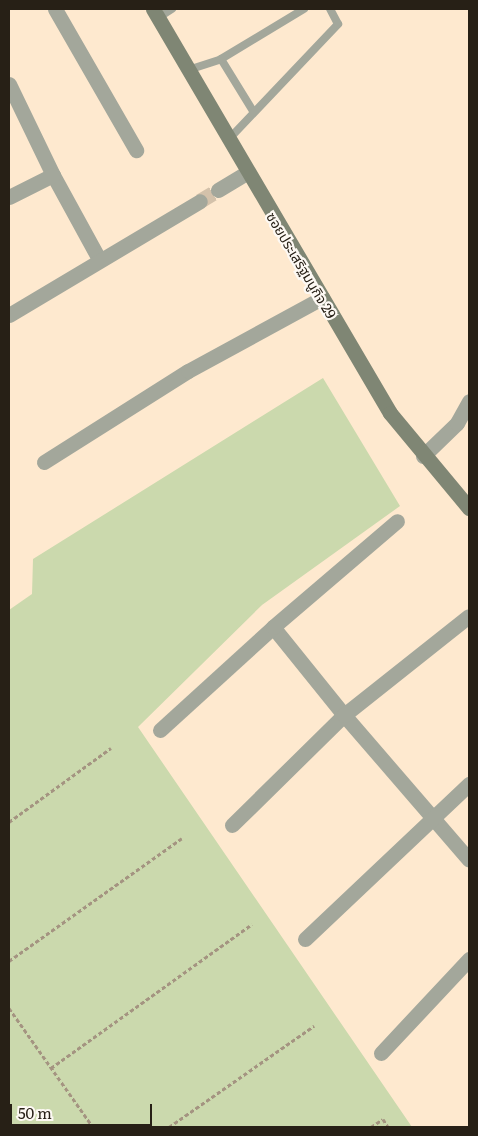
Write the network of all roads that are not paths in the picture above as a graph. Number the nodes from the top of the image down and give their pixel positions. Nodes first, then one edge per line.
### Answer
1 (54, 9) edge
2 (172, 9) edge
3 (304, 9) edge
4 (330, 9) edge
5 (155, 14) edge
6 (222, 58) junction
7 (186, 70) junction
8 (9, 84) edge
9 (254, 111) junction
10 (228, 140) junction
11 (136, 150) dead end
12 (246, 173) junction
13 (52, 175) junction
14 (218, 190) tunnel mouth
15 (9, 197) edge
16 (200, 201) tunnel mouth
17 (99, 259) junction
18 (322, 298) junction
19 (9, 315) edge
20 (469, 401) edge
21 (423, 456) junction
22 (44, 462) dead end
23 (469, 508) edge
24 (397, 521) dead end
25 (469, 616) edge
26 (273, 627) junction
27 (344, 715) junction
28 (160, 730) dead end
29 (469, 784) edge
30 (431, 818) junction
31 (232, 825) dead end
32 (469, 860) edge
33 (305, 939) dead end
34 (469, 959) edge
35 (381, 1052) dead end

1 - 11 street
2 - 5 lane
3 - 6 lane
4 - 9 lane
5 - 7 street, ซอยประเสริฐมนูกิจ 29
6 - 7 lane
6 - 9 lane
7 - 10 street, ซอยประเสริฐมนูกิจ 29
8 - 13 street
9 - 10 lane
10 - 12 street, ซอยประเสริฐมนูกิจ 29
12 - 14 street
12 - 18 street, ซอยประเสริฐมนูกิจ 29
13 - 15 street
13 - 17 street
16 - 17 street
17 - 19 street
18 - 21 street, ซอยประเสริฐมนูกิจ 29
18 - 22 street
20 - 21 street
21 - 23 street, ซอยประเสริฐมนูกิจ 29
24 - 26 street
25 - 27 street
26 - 27 street
26 - 28 street
27 - 30 street
27 - 31 street
29 - 30 street
30 - 32 street
30 - 33 street
34 - 35 street

